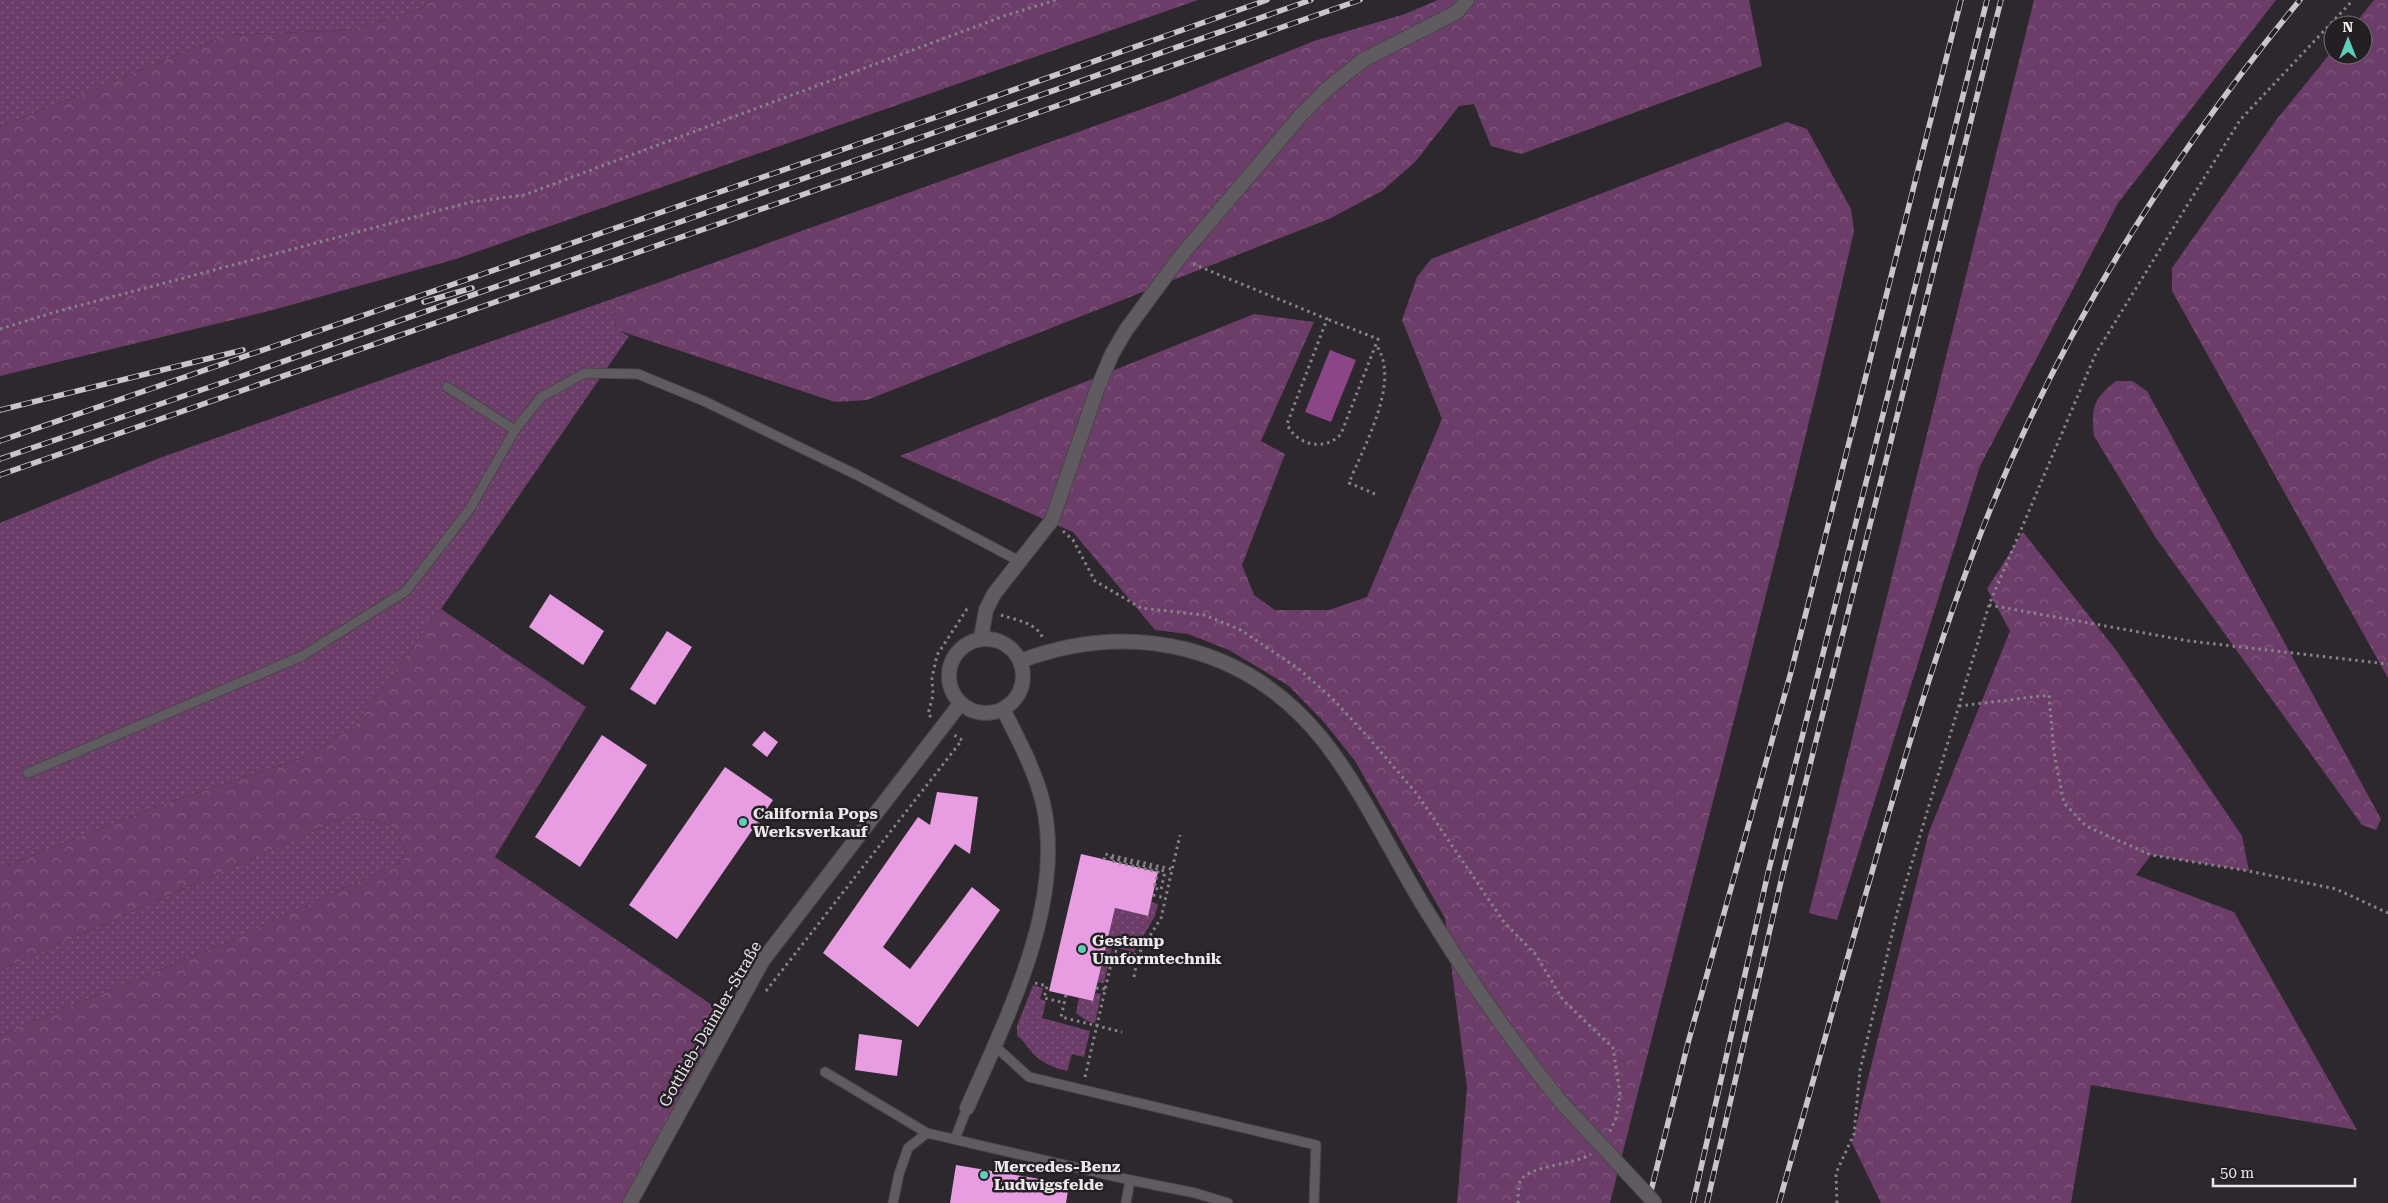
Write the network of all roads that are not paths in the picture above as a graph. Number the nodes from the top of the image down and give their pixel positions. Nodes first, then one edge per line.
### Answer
1 (1467, 0) edge
2 (447, 387) dead end
3 (515, 430) junction
4 (1019, 561) junction
5 (981, 638) junction
6 (1020, 661) junction
7 (960, 704) junction
8 (1003, 709) junction
9 (28, 773) dead end
10 (996, 1048) junction
11 (825, 1072) dead end
12 (967, 1108) joint
13 (927, 1133) junction
14 (955, 1139) junction
15 (1130, 1180) junction
16 (630, 1203) edge
17 (894, 1203) edge
18 (1126, 1203) edge
19 (1228, 1203) edge
20 (1314, 1203) edge
21 (1655, 1203) edge

1 - 4 street
2 - 3 lane
3 - 4 lane
3 - 9 lane
4 - 5 street
5 - 6 street
5 - 7 street
6 - 8 street
6 - 21 street, bridge
7 - 8 street
7 - 16 street, Gottlieb-Daimler-Straße
8 - 10 street
10 - 12 street
10 - 20 lane
11 - 13 lane
12 - 14 lane
13 - 14 lane
13 - 17 lane
14 - 15 lane
15 - 18 lane
15 - 19 lane

